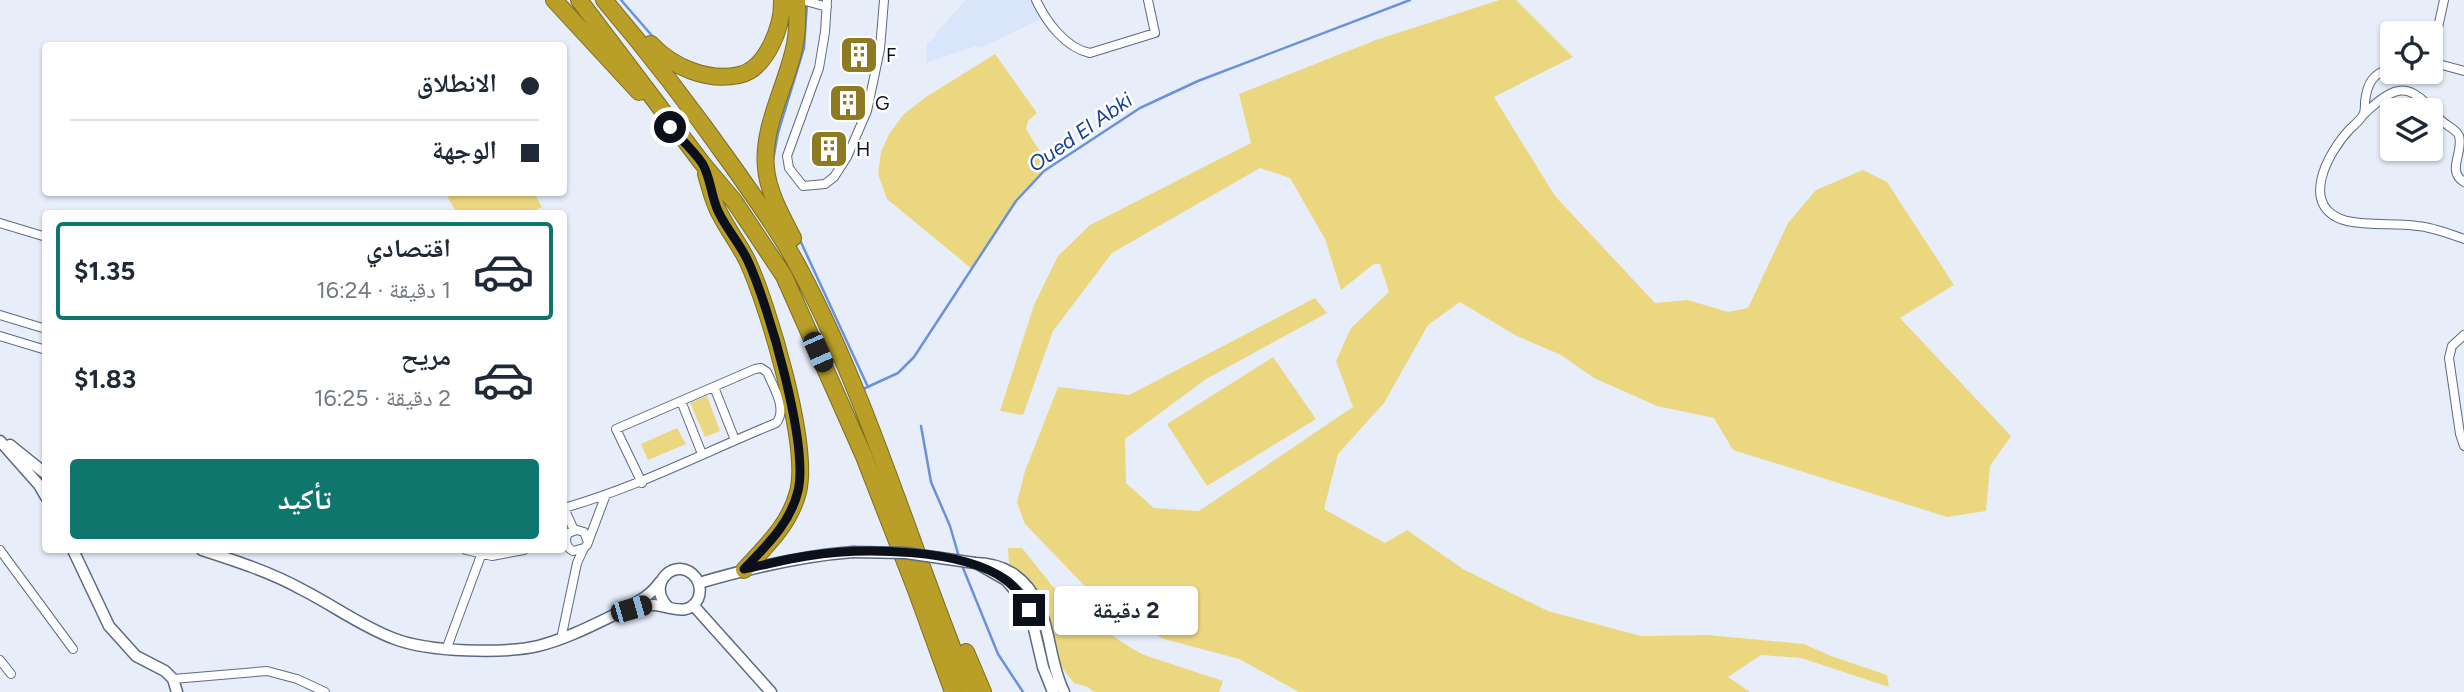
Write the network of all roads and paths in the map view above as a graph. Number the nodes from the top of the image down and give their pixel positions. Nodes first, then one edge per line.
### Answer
1 (554, 0) edge
2 (579, 0) edge
3 (604, 0) edge
4 (611, 0) edge
5 (782, 0) edge
6 (884, 0) edge
7 (1036, 0) edge
8 (1148, 0) edge
9 (2444, 0) edge
10 (804, 1) edge
11 (827, 4) edge
12 (2440, 21) edge
13 (2443, 65) edge
14 (2464, 71) edge
15 (2380, 72) edge
16 (2364, 114) junction
17 (702, 163) junction
18 (2464, 182) edge
19 (0, 223) edge
20 (42, 236) edge
21 (2464, 239) edge
22 (0, 315) edge
23 (42, 328) edge
24 (2464, 335) edge
25 (0, 336) edge
26 (42, 349) edge
27 (714, 387) junction
28 (681, 401) junction
29 (872, 434) junction
30 (0, 439) edge
31 (735, 440) junction
32 (2464, 446) edge
33 (702, 454) junction
34 (42, 471) edge
35 (642, 483) junction
36 (42, 490) edge
37 (605, 497) junction
38 (567, 507) edge
39 (569, 534) edge
40 (586, 545) junction
41 (567, 546) edge
42 (0, 550) edge
43 (74, 553) edge
44 (211, 553) edge
45 (483, 553) edge
46 (486, 553) edge
47 (510, 553) edge
48 (576, 563) junction
49 (975, 563) junction
50 (744, 569) junction
51 (660, 582) junction
52 (699, 583) junction
53 (693, 605) junction
54 (667, 607) junction
55 (616, 614) junction
56 (941, 614) junction
57 (561, 639) junction
58 (73, 649) dead end
59 (446, 650) junction
60 (0, 660) edge
61 (11, 674) dead end
62 (173, 679) junction
63 (177, 692) edge
64 (325, 692) edge
65 (771, 692) edge
66 (953, 692) edge
67 (970, 692) edge
68 (983, 692) edge
69 (1053, 692) edge
70 (1064, 692) edge

1 - 17 highway
2 - 17 highway
3 - 29 highway
4 - 5 highway
6 - 11 street
7 - 8 street
9 - 12 street
10 - 11 street
10 - 29 highway
13 - 14 street
15 - 16 street
16 - 18 street
16 - 21 street
17 - 50 highway
17 - 66 highway
19 - 20 street
22 - 23 street
24 - 32 street
25 - 26 street
27 - 28 street
27 - 31 street
27 - 31 street
28 - 33 street
28 - 35 street
29 - 56 highway
30 - 34 street
30 - 36 street
31 - 33 street
33 - 35 street
35 - 37 street
37 - 38 street
37 - 40 street
39 - 40 street
40 - 41 street
40 - 48 street
41 - 48 street
42 - 58 street
43 - 62 street
44 - 59 street
45 - 59 street
46 - 47 street
48 - 57 street
49 - 50 street, bridge
49 - 69 street
49 - 70 street
50 - 52 street
51 - 52 street
51 - 54 street
51 - 55 street
52 - 53 street
53 - 54 street
53 - 65 street
54 - 55 street
55 - 57 street
56 - 67 highway
56 - 68 highway
57 - 59 street
60 - 61 street
62 - 63 street
62 - 64 street

